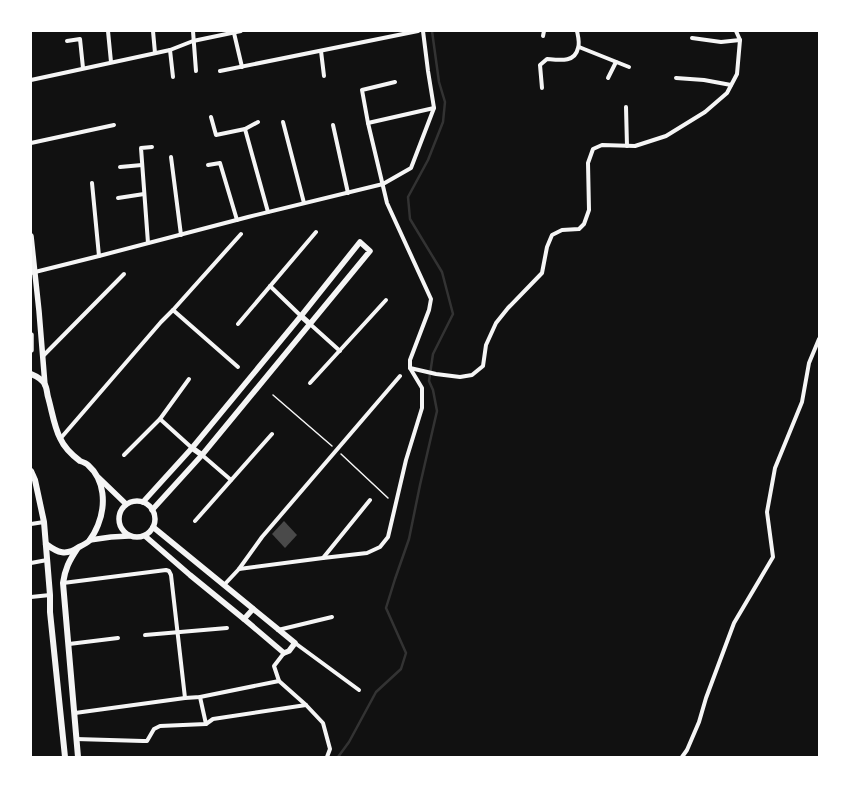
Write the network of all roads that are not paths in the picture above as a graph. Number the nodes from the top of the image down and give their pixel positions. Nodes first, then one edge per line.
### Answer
1 (108, 31) edge
2 (153, 31) edge
3 (193, 31) edge
4 (241, 31) edge
5 (418, 31) edge
6 (423, 31) edge
7 (544, 31) edge
8 (577, 31) edge
9 (736, 31) edge
10 (224, 33) edge
11 (234, 33) junction
12 (543, 36) dead end
13 (692, 38) dead end
14 (740, 40) junction
15 (67, 41) dead end
16 (193, 41) junction
17 (579, 47) junction
18 (170, 50) junction
19 (320, 51) junction
20 (156, 53) junction
21 (111, 62) junction
22 (616, 62) junction
23 (242, 67) junction
24 (629, 67) dead end
25 (82, 68) junction
26 (196, 71) dead end
27 (220, 71) dead end
28 (324, 76) dead end
29 (173, 78) dead end
30 (608, 78) dead end
31 (676, 78) dead end
32 (31, 80) edge
33 (395, 82) dead end
34 (731, 85) junction
35 (542, 88) dead end
36 (626, 107) dead end
37 (434, 108) junction
38 (211, 117) dead end
39 (258, 122) dead end
40 (283, 122) dead end
41 (368, 123) junction
42 (114, 125) dead end
43 (333, 125) dead end
44 (245, 129) junction
45 (31, 143) edge
46 (627, 146) junction
47 (152, 147) dead end
48 (171, 157) dead end
49 (142, 165) junction
50 (208, 165) dead end
51 (120, 167) dead end
52 (92, 184) dead end
53 (383, 184) junction
54 (348, 193) junction
55 (144, 194) junction
56 (118, 198) dead end
57 (304, 203) junction
58 (268, 212) junction
59 (237, 220) junction
60 (316, 232) dead end
61 (241, 234) dead end
62 (180, 235) junction
63 (31, 236) edge
64 (148, 243) junction
65 (99, 256) junction
66 (33, 272) edge
67 (124, 274) dead end
68 (270, 286) junction
69 (386, 300) dead end
70 (173, 310) junction
71 (301, 316) junction
72 (238, 324) dead end
73 (310, 324) junction
74 (31, 335) edge
75 (819, 339) edge
76 (31, 350) edge
77 (340, 351) junction
78 (43, 356) junction
79 (238, 367) dead end
80 (410, 368) junction
81 (31, 374) edge
82 (400, 376) dead end
83 (189, 379) dead end
84 (310, 383) dead end
85 (45, 385) junction
86 (160, 419) junction
87 (272, 434) dead end
88 (60, 439) junction
89 (192, 448) junction
90 (124, 455) dead end
91 (202, 455) junction
92 (31, 471) edge
93 (96, 476) junction
94 (231, 480) junction
95 (33, 486) edge
96 (370, 500) dead end
97 (143, 502) junction
98 (126, 504) junction
99 (152, 510) junction
100 (195, 521) dead end
101 (44, 522) junction
102 (31, 524) edge
103 (153, 527) junction
104 (130, 536) junction
105 (145, 536) junction
106 (90, 540) junction
107 (46, 544) junction
108 (77, 549) junction
109 (322, 558) junction
110 (47, 560) junction
111 (31, 563) edge
112 (239, 569) junction
113 (63, 583) junction
114 (224, 585) junction
115 (50, 594) junction
116 (31, 597) edge
117 (253, 609) junction
118 (332, 617) dead end
119 (244, 619) junction
120 (228, 628) dead end
121 (278, 630) junction
122 (178, 632) junction
123 (145, 635) dead end
124 (118, 638) dead end
125 (295, 643) junction
126 (69, 644) junction
127 (284, 653) junction
128 (279, 681) junction
129 (359, 690) dead end
130 (200, 697) junction
131 (185, 698) junction
132 (306, 705) junction
133 (75, 713) junction
134 (206, 724) junction
135 (76, 739) junction
136 (65, 757) edge
137 (78, 757) edge
138 (327, 757) edge
139 (682, 757) edge

1 - 21 street
2 - 20 street
3 - 16 street
4 - 11 street
5 - 19 street
6 - 37 street
7 - 12 street
8 - 17 street
9 - 14 street
10 - 11 street
10 - 16 street
11 - 23 street
13 - 14 street
14 - 34 street
15 - 25 street
16 - 18 street
16 - 26 street
17 - 22 street
17 - 35 street
18 - 20 street
18 - 29 street
19 - 23 street
19 - 28 street
20 - 21 street
21 - 25 street
22 - 24 street
22 - 30 street
23 - 27 street
25 - 32 street
31 - 34 street
33 - 41 street
34 - 46 street
36 - 46 street
37 - 41 street
37 - 53 street
38 - 44 street
39 - 44 street
40 - 57 street
41 - 53 street
42 - 45 street
43 - 54 street
44 - 58 street
46 - 80 street
47 - 49 street
48 - 62 street
49 - 51 street
49 - 55 street
50 - 59 street
52 - 65 street
53 - 54 street
53 - 80 street
54 - 57 street
55 - 56 street
55 - 64 street
57 - 58 street
58 - 59 street
59 - 62 street
60 - 68 street
61 - 70 street
62 - 64 street
63 - 66 street
64 - 65 street
65 - 66 street
66 - 78 street
67 - 78 street
68 - 71 street
68 - 72 street
69 - 77 street
70 - 79 street
70 - 88 street
71 - 73 street
71 - 73 street
71 - 89 street
73 - 77 street
73 - 91 street
74 - 76 street
75 - 139 street
77 - 84 street
78 - 85 street
80 - 109 street
81 - 85 main road
82 - 112 street
83 - 86 street
85 - 88 main road
86 - 89 street
86 - 90 street
87 - 94 street
88 - 93 main road
89 - 91 street
89 - 97 street
91 - 94 street
91 - 99 street
92 - 95 main road
93 - 98 street
93 - 106 main road
94 - 100 street
95 - 101 main road
96 - 109 street
97 - 98 street
97 - 99 street
98 - 104 street
99 - 103 street
101 - 102 street
101 - 107 main road
103 - 105 street
103 - 114 street
104 - 105 street
104 - 106 street
105 - 119 street
106 - 108 main road
107 - 108 main road
107 - 110 main road
108 - 113 main road
109 - 112 street
110 - 111 street
110 - 115 main road
112 - 114 street
113 - 122 street
113 - 126 main road
114 - 117 street
115 - 116 street
115 - 136 main road
117 - 119 street
117 - 121 street
118 - 121 street
119 - 127 street
120 - 122 street
121 - 125 street
122 - 123 street
122 - 131 street
124 - 126 street
125 - 127 street
125 - 129 street
126 - 133 main road
127 - 128 street
128 - 130 street
128 - 132 street
130 - 131 street
130 - 134 street
131 - 133 street
132 - 134 street
132 - 138 street
133 - 135 main road
134 - 135 street
135 - 137 main road

